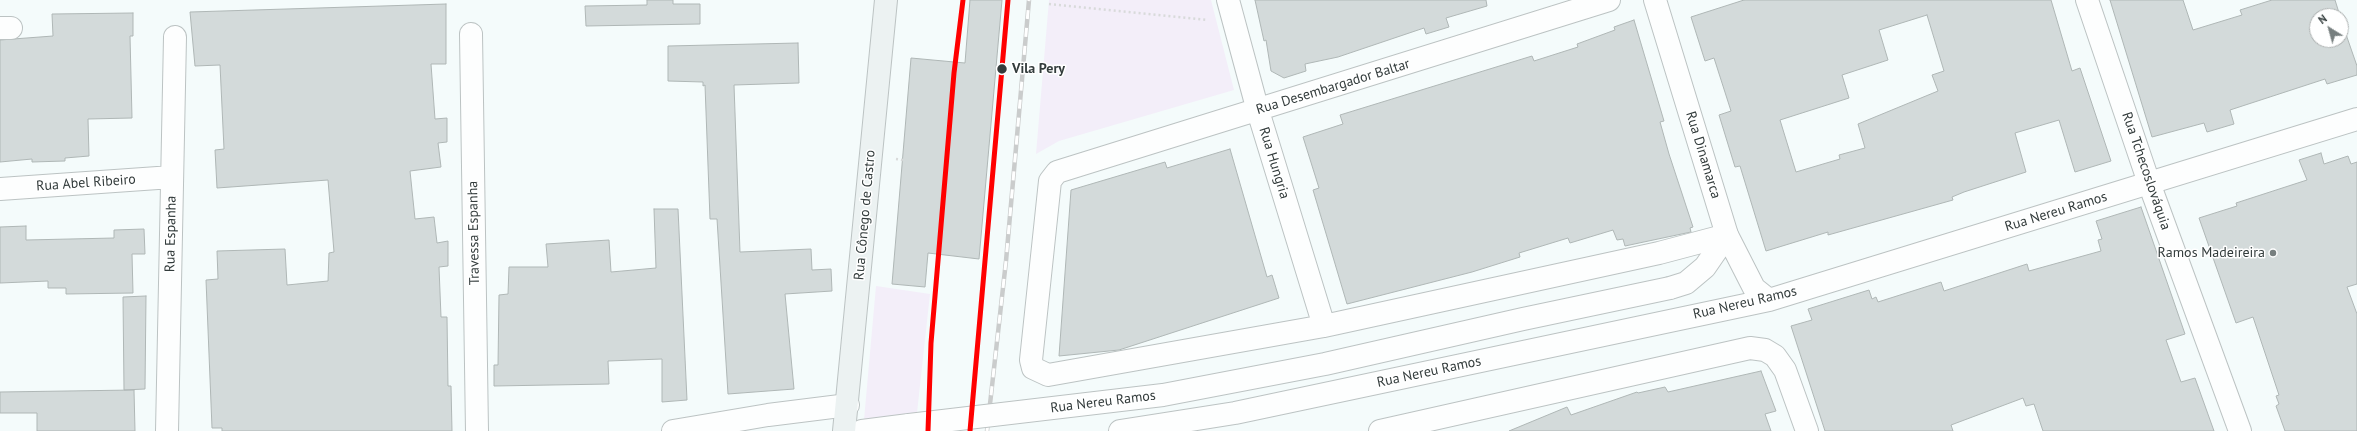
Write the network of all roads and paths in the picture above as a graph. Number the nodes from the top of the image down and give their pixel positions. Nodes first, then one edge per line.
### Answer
1 (886, 0) edge
2 (1609, 0) edge
3 (1655, 0) edge
4 (2087, 0) edge
5 (1049, 4) dead end
6 (1231, 10) edge
7 (471, 34) dead end
8 (174, 37) dead end
9 (1258, 111) junction
10 (2357, 119) edge
11 (896, 159) dead end
12 (903, 160) dead end
13 (172, 177) junction
14 (2149, 183) junction
15 (0, 188) edge
16 (1727, 235) junction
17 (1769, 300) junction
18 (1324, 326) junction
19 (848, 405) junction
20 (167, 431) edge
21 (477, 431) edge
22 (673, 431) edge
23 (844, 431) edge
24 (862, 431) edge
25 (1120, 431) edge
26 (1380, 431) edge
27 (1807, 431) edge
28 (2240, 431) edge

1 - 19 main road, Rua Cônego de Castro
2 - 9 street, Rua Desembargador Baltar
3 - 16 street, Rua Dinamarca
4 - 14 street, Rua Tchecoslováquia
5 - 6 path
6 - 9 street, Rua Hungria
7 - 21 street, Travessa Espanha
8 - 13 street, Rua Espanha
9 - 18 street, Rua Hungria
9 - 18 street, Rua Desembargador Baltar
10 - 14 street, Rua Nereu Ramos
11 - 12 path
13 - 15 street, Rua Abel Ribeiro
13 - 20 street, Rua Espanha
14 - 17 street, Rua Nereu Ramos
14 - 28 street, Rua Tchecoslováquia
16 - 17 street, Rua Dinamarca
16 - 18 street
16 - 24 street, Rua Nereu Ramos, bridge
17 - 25 street, Rua Nereu Ramos
19 - 22 street
19 - 23 main road, Rua Cônego de Castro
26 - 27 street

